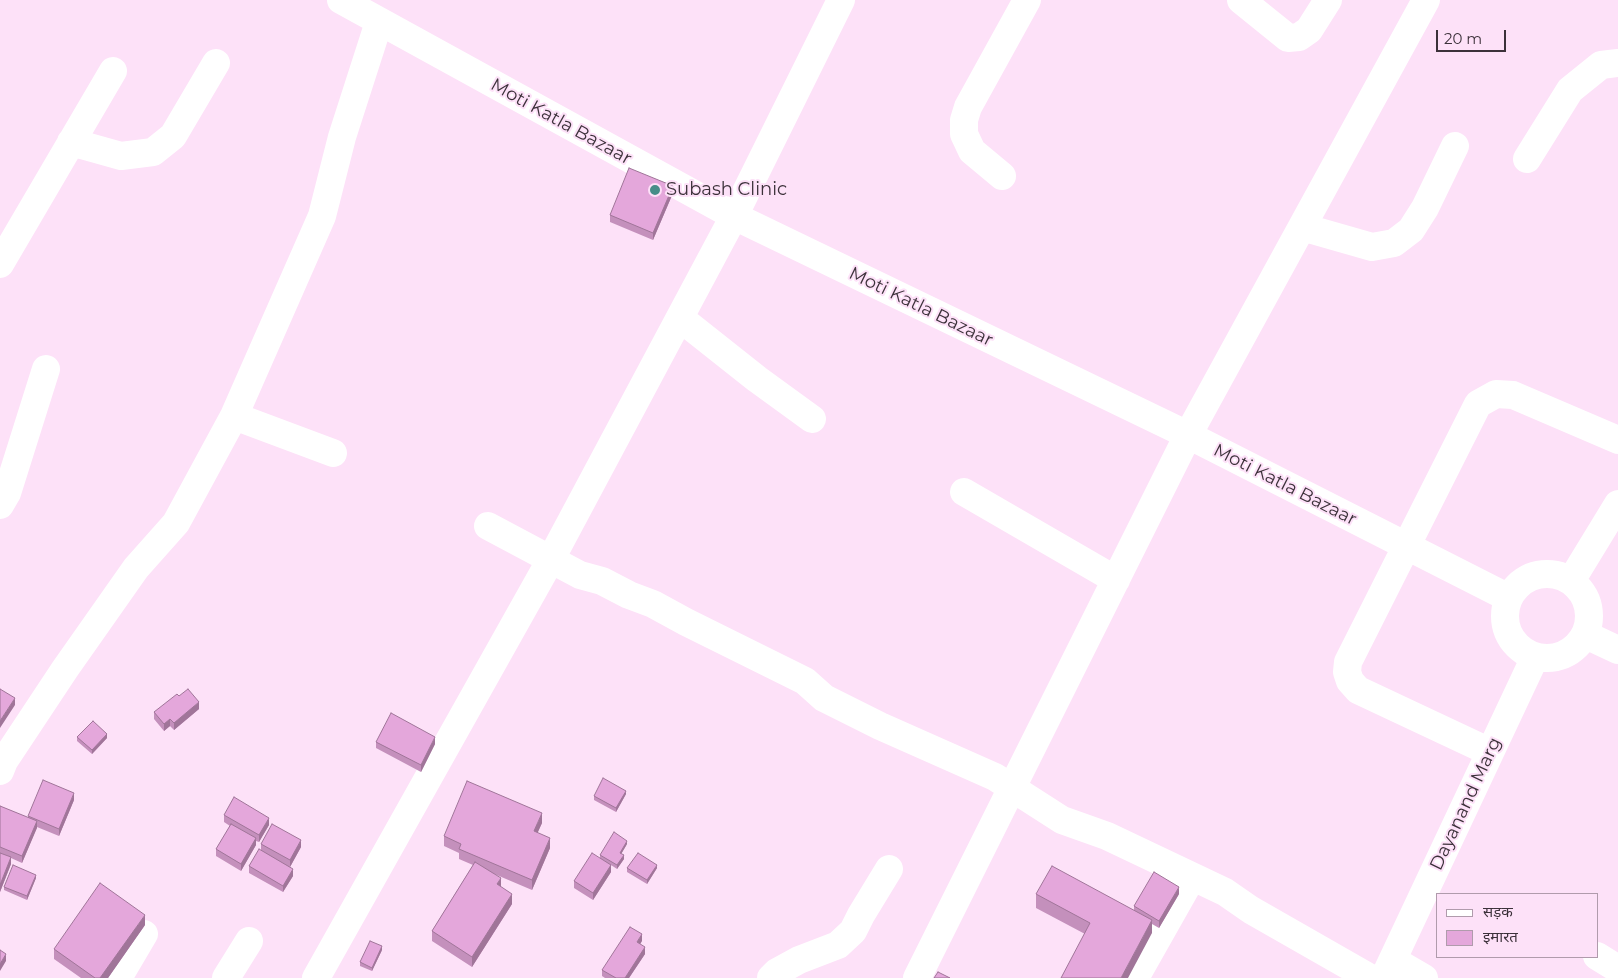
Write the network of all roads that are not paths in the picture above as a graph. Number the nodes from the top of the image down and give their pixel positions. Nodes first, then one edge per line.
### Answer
1 (341, 0) edge
2 (1027, 0) edge
3 (1241, 0) edge
4 (1328, 0) edge
5 (1426, 0) edge
6 (835, 3) edge
7 (379, 22) junction
8 (216, 63) dead end
9 (1618, 63) edge
10 (112, 71) dead end
11 (71, 142) junction
12 (1455, 146) dead end
13 (1527, 159) dead end
14 (1002, 176) dead end
15 (734, 216) junction
16 (1302, 227) junction
17 (0, 264) edge
18 (680, 318) junction
19 (46, 369) dead end
20 (234, 416) junction
21 (812, 418) dead end
22 (1188, 435) junction
23 (1618, 440) edge
24 (333, 453) dead end
25 (964, 492) dead end
26 (1618, 504) edge
27 (0, 505) edge
28 (488, 526) dead end
29 (1407, 547) junction
30 (551, 559) junction
31 (1116, 580) junction
32 (1571, 581) junction
33 (1509, 598) junction
34 (1586, 635) junction
35 (1618, 650) edge
36 (1535, 657) junction
37 (1490, 752) junction
38 (0, 771) edge
39 (1012, 787) junction
40 (889, 869) dead end
41 (1192, 877) junction
42 (144, 934) edge
43 (249, 941) dead end
44 (1598, 957) edge
45 (1389, 969) edge
46 (1618, 969) edge
47 (118, 978) edge
48 (226, 978) edge
49 (316, 978) edge
50 (771, 978) edge
51 (916, 978) edge
52 (1135, 978) edge
53 (1370, 978) edge
54 (1424, 978) edge

1 - 7 street, Moti Katla Bazaar
2 - 14 street
3 - 4 street
5 - 16 street
6 - 15 street
7 - 15 street, Moti Katla Bazaar
7 - 20 street
8 - 11 street
9 - 13 street
10 - 11 street
11 - 17 street
12 - 16 street
15 - 18 street
15 - 22 street, Moti Katla Bazaar
16 - 22 street
18 - 21 street
18 - 30 street
19 - 27 street
20 - 24 street
20 - 38 street
22 - 29 street, Moti Katla Bazaar
22 - 31 street
23 - 29 street
25 - 31 street
26 - 32 street
28 - 30 street
29 - 33 street, Moti Katla Bazaar
29 - 37 street
30 - 39 street
30 - 49 street
31 - 39 street
32 - 33 street
32 - 34 street
33 - 36 street
34 - 35 street
34 - 36 street
36 - 37 street, Dayanand Marg
37 - 45 street, Dayanand Marg
39 - 41 street
39 - 51 street
40 - 50 street
41 - 52 street
41 - 53 street
42 - 47 street
43 - 48 street
44 - 46 street
45 - 54 street

